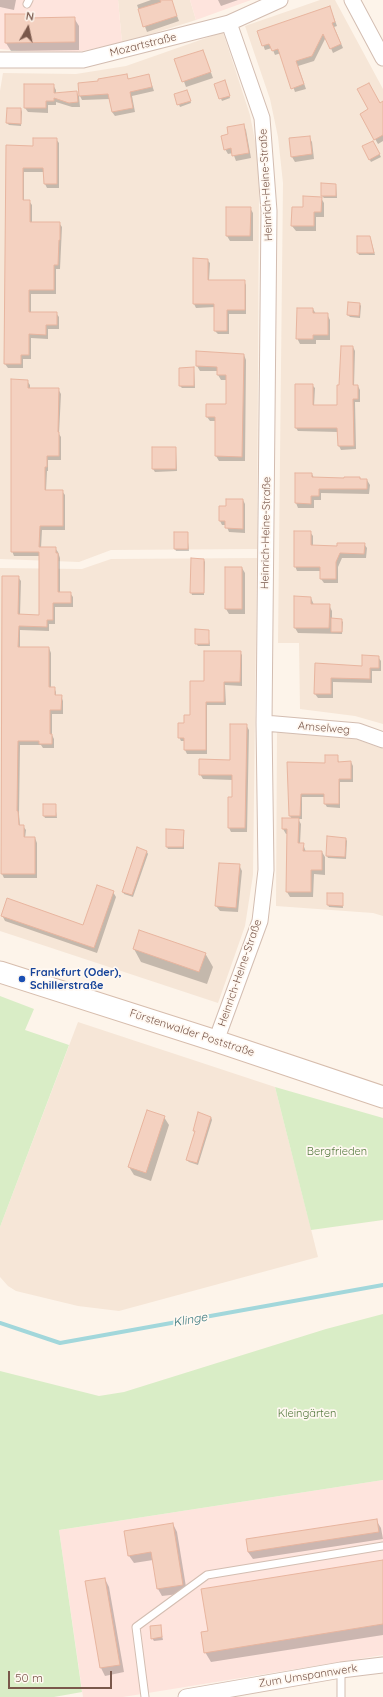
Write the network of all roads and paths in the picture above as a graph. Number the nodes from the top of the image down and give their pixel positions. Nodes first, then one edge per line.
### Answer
1 (280, 0) edge
2 (352, 0) edge
3 (229, 23) junction
4 (383, 58) edge
5 (0, 60) edge
6 (264, 723) junction
7 (383, 740) edge
8 (0, 972) edge
9 (216, 1041) junction
10 (383, 1097) edge
11 (383, 1546) edge
12 (383, 1665) edge
13 (341, 1670) junction
14 (145, 1697) edge
15 (186, 1697) edge
16 (341, 1697) edge

1 - 3 street, Mozartstraße
2 - 4 street
3 - 5 street, Mozartstraße
3 - 6 street, Heinrich-Heine-Straße
6 - 7 street, Amselweg
6 - 9 street, Heinrich-Heine-Straße
8 - 9 street, Fürstenwalder Poststraße
9 - 10 street, Fürstenwalder Poststraße
11 - 14 lane
12 - 13 street, Zum Umspannwerk
13 - 15 street, Zum Umspannwerk
13 - 16 lane

